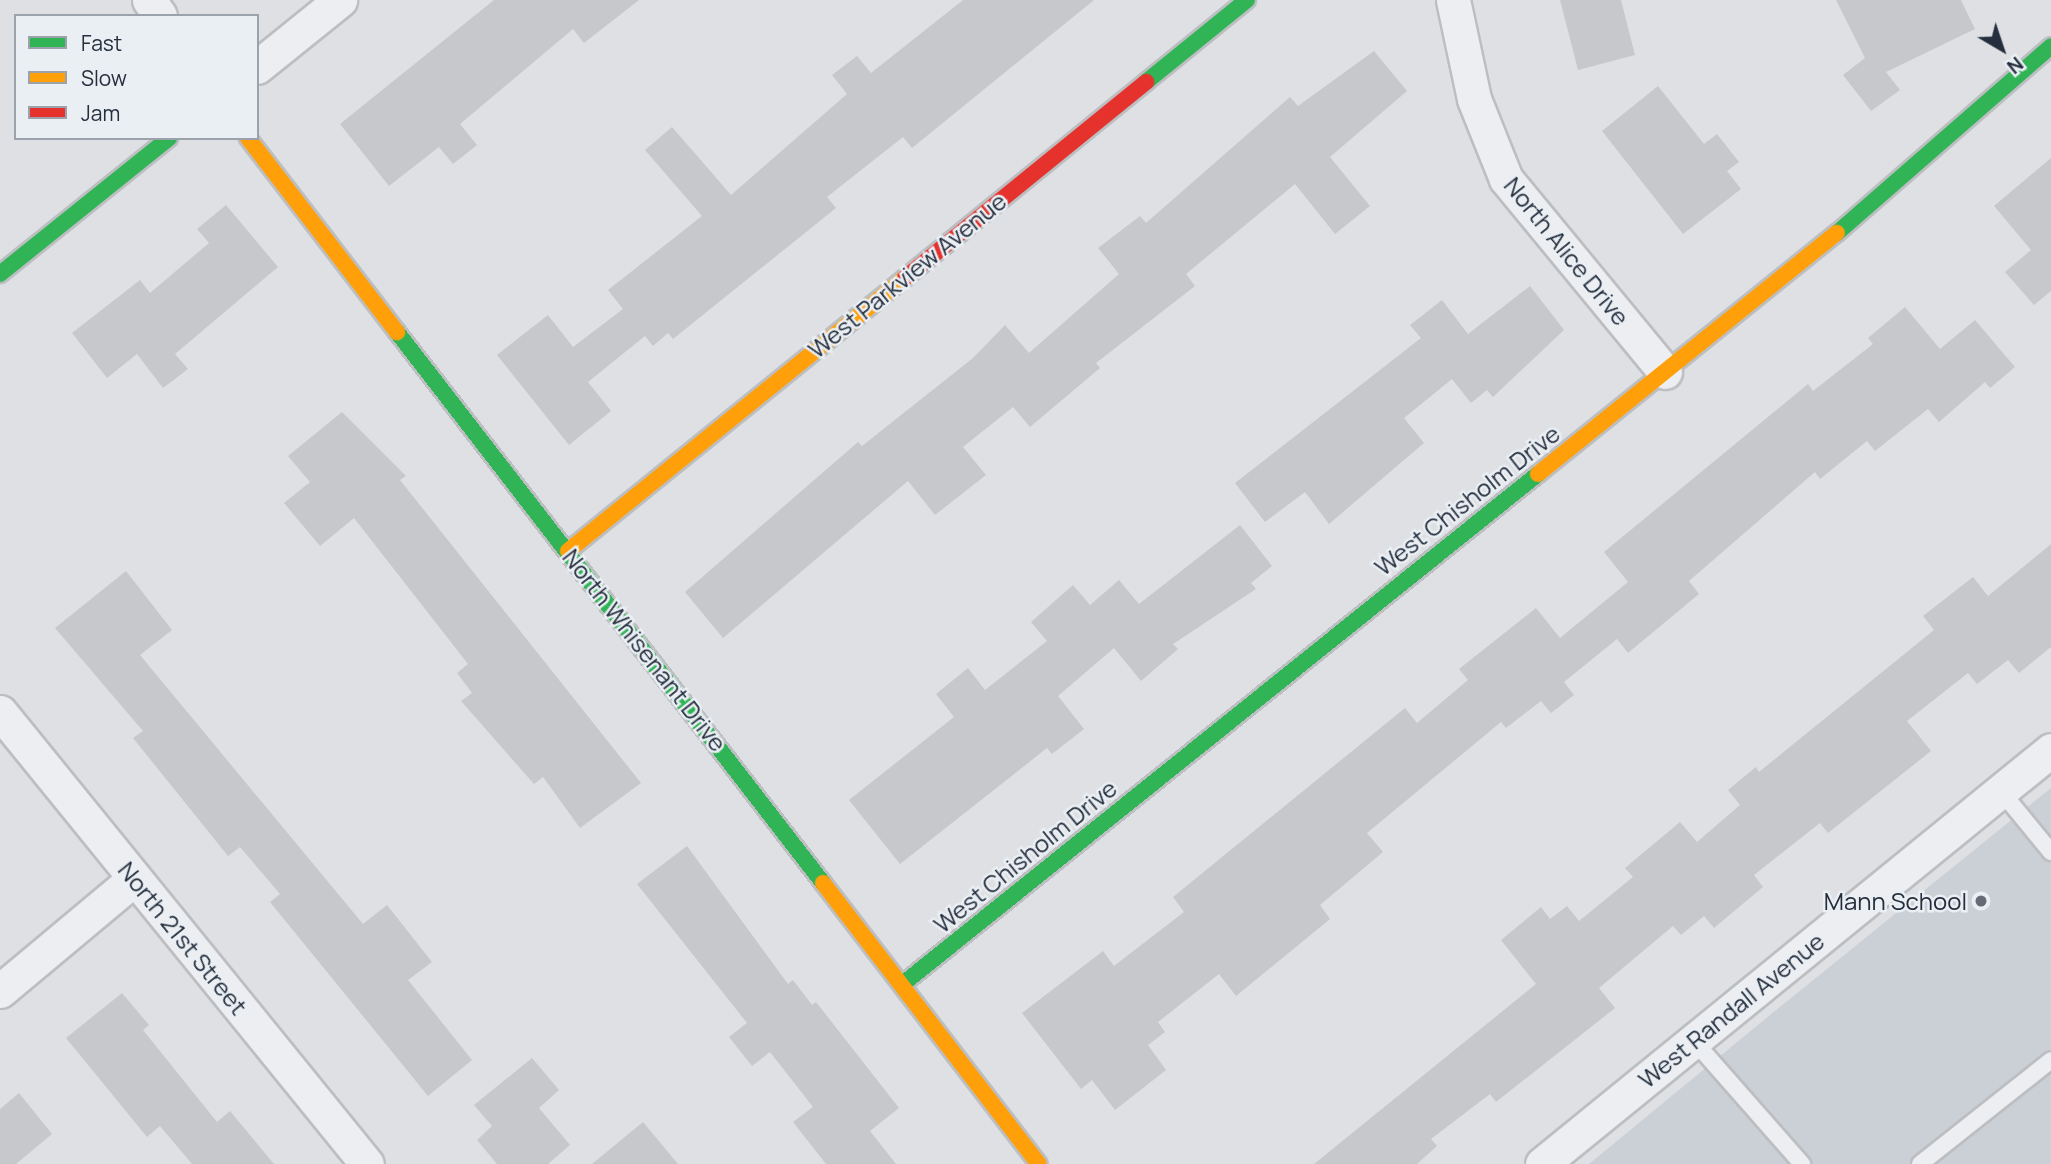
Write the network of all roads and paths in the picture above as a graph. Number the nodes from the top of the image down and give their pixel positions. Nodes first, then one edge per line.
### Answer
1 (340, 0) edge
2 (1247, 0) edge
3 (1453, 0) edge
4 (2051, 46) edge
5 (259, 65) edge
6 (167, 140) edge
7 (250, 140) edge
8 (0, 274) edge
9 (1665, 372) junction
10 (568, 551) junction
11 (0, 712) edge
12 (2051, 750) edge
13 (2001, 791) junction
14 (2051, 852) edge
15 (134, 879) junction
16 (904, 983) junction
17 (0, 991) edge
18 (1694, 1041) junction
19 (2051, 1060) edge
20 (367, 1164) edge
21 (1039, 1164) edge
22 (1542, 1164) edge
23 (1802, 1164) edge
24 (1920, 1164) edge

1 - 5 street
2 - 10 street, West Parkview Avenue
3 - 9 street, North Alice Drive
4 - 9 street, West Chisholm Drive
6 - 8 street
7 - 10 street, North Whisenant Drive
9 - 16 street, West Chisholm Drive
10 - 16 street, North Whisenant Drive
11 - 15 street, North 21st Street
12 - 13 street, West Randall Avenue
13 - 14 lane
13 - 18 street, West Randall Avenue
15 - 17 street
15 - 20 street, North 21st Street
16 - 21 street, North Whisenant Drive
18 - 22 street, West Randall Avenue
18 - 23 lane
19 - 24 lane

